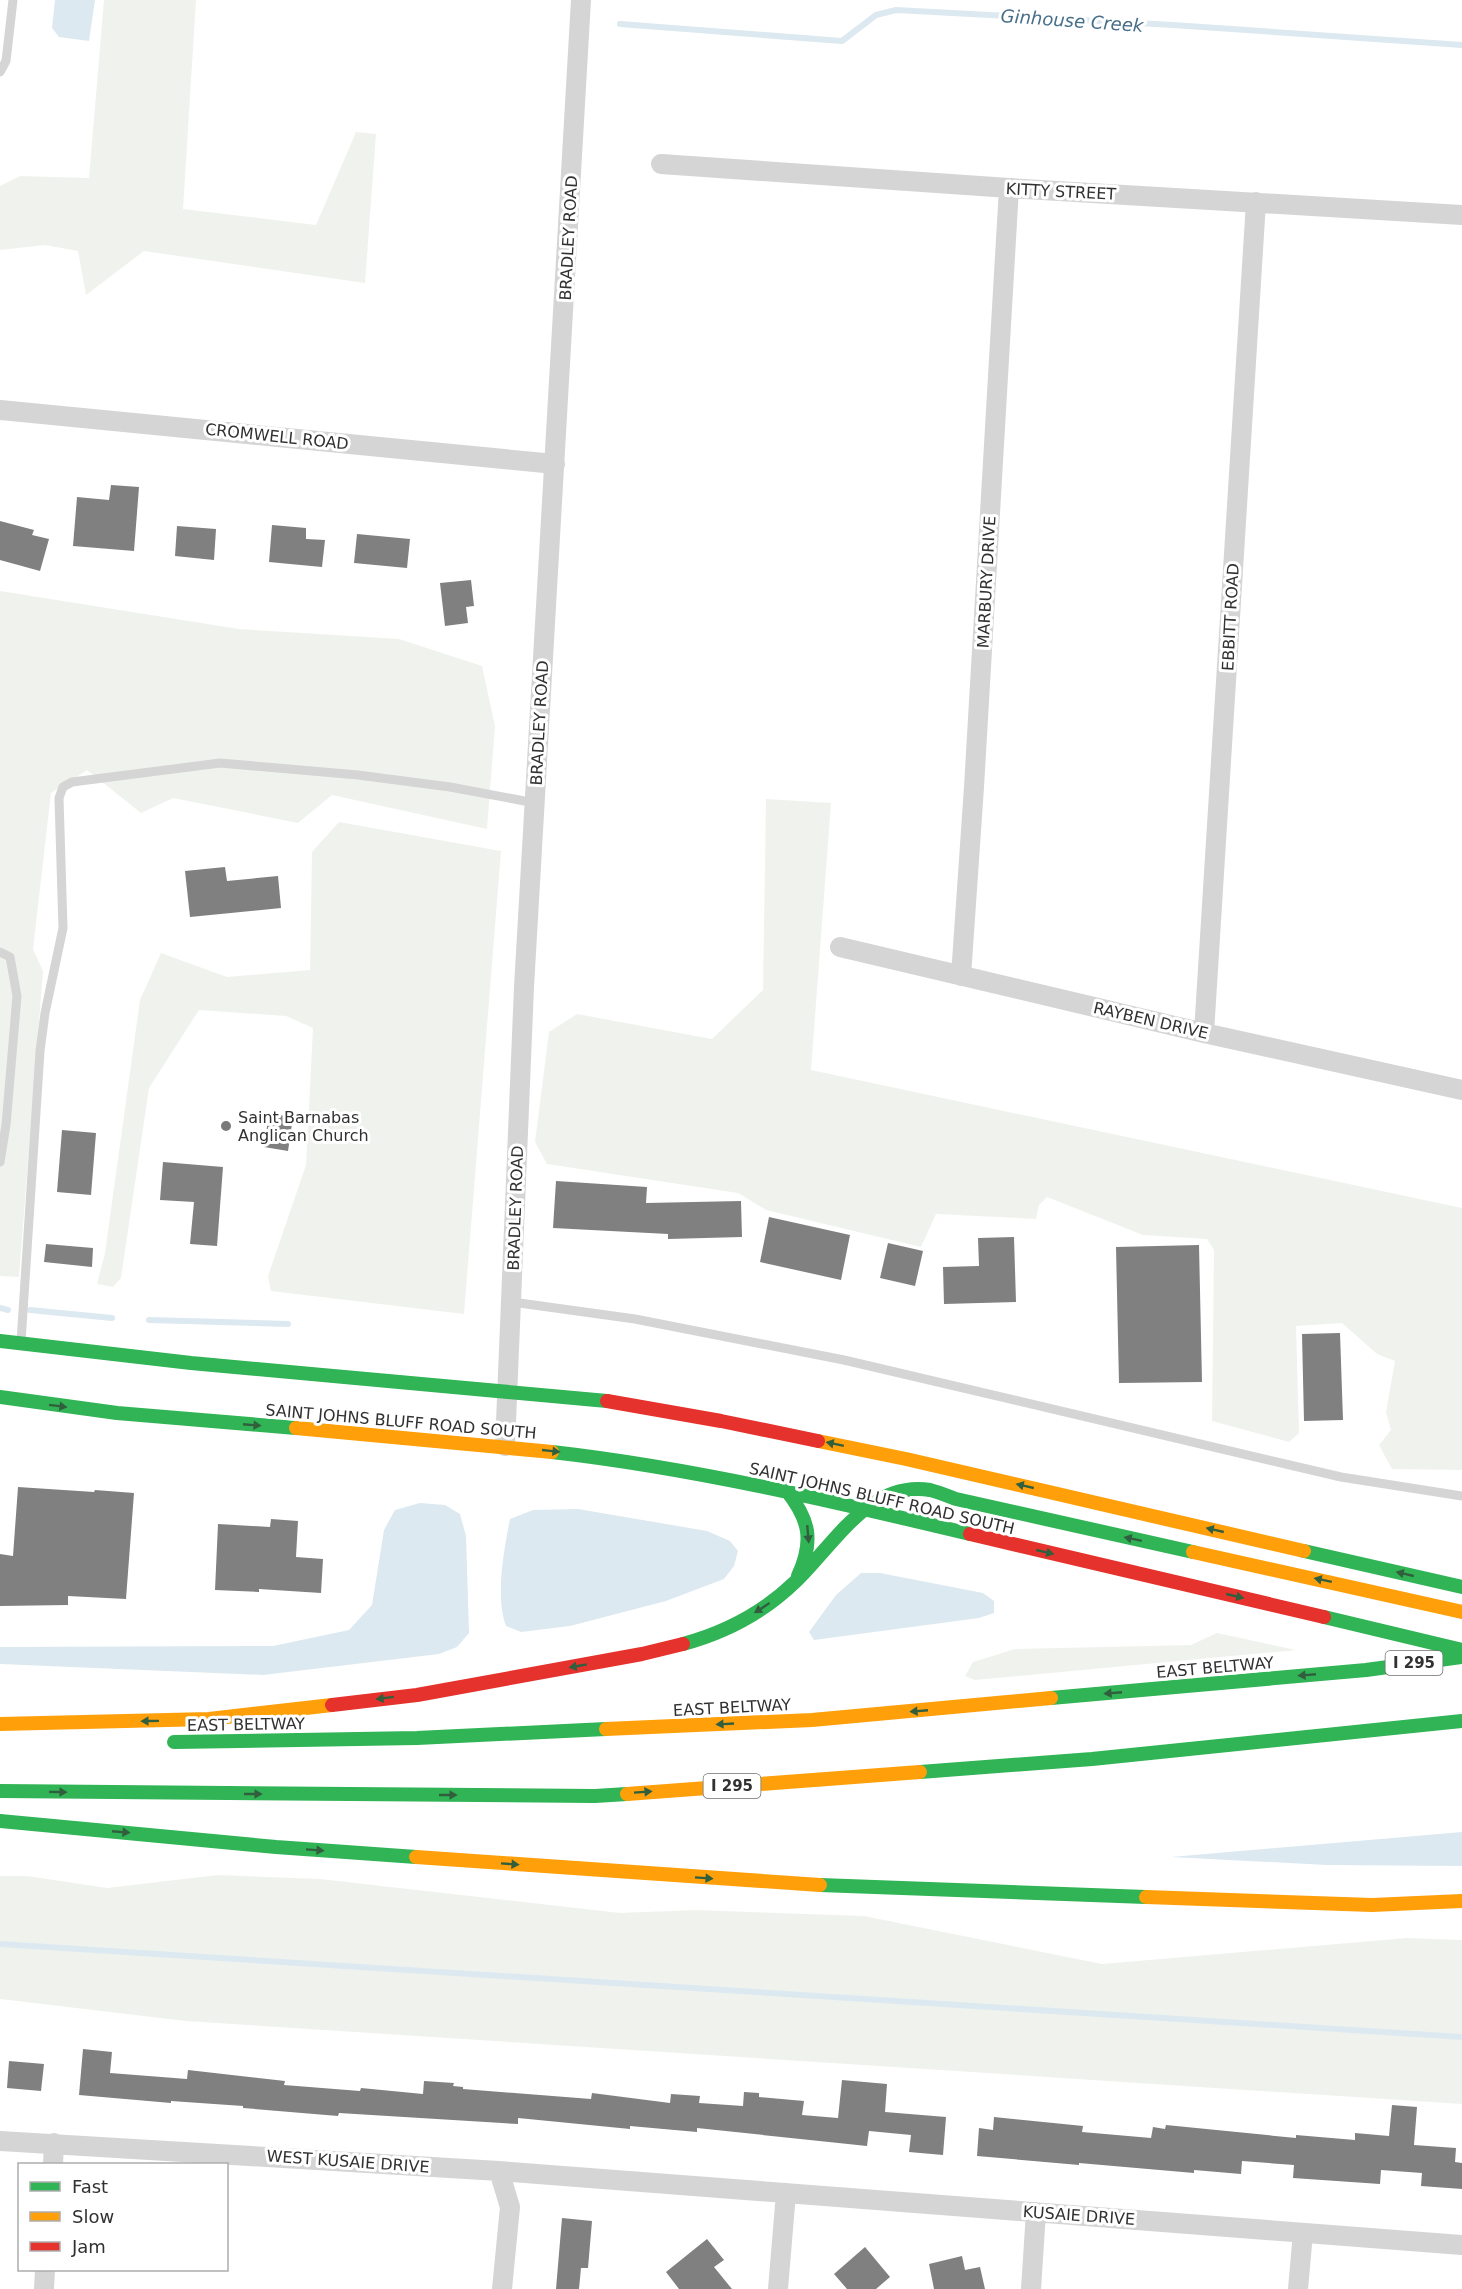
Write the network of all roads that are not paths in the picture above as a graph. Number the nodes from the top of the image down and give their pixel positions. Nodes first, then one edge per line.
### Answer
1 (12, 0) edge
2 (581, 0) edge
3 (0, 72) edge
4 (661, 164) dead end
5 (1009, 188) junction
6 (1256, 202) junction
7 (1462, 215) edge
8 (0, 410) edge
9 (555, 464) junction
10 (535, 803) junction
11 (840, 947) dead end
12 (0, 952) edge
13 (961, 976) junction
14 (1204, 1033) junction
15 (1462, 1090) edge
16 (0, 1162) edge
17 (512, 1302) junction
18 (0, 1341) edge
19 (21, 1344) junction
20 (508, 1390) junction
21 (0, 1397) edge
22 (505, 1446) junction
23 (786, 1490) junction
24 (1462, 1496) edge
25 (865, 1510) junction
26 (795, 1582) junction
27 (1462, 1587) edge
28 (1462, 1612) edge
29 (1462, 1650) edge
30 (1462, 1657) edge
31 (1462, 1721) edge
32 (0, 1724) edge
33 (161, 1743) dead end
34 (0, 1791) edge
35 (0, 1821) edge
36 (1462, 1901) edge
37 (0, 2140) edge
38 (54, 2143) junction
39 (53, 2163) edge
40 (499, 2171) junction
41 (696, 2186) joint
42 (786, 2193) junction
43 (1036, 2212) junction
44 (1303, 2233) junction
45 (1462, 2245) edge
46 (45, 2271) edge
47 (44, 2289) edge
48 (502, 2289) edge
49 (778, 2289) edge
50 (1031, 2289) edge
51 (1298, 2289) edge

1 - 3 lane
2 - 9 street, BRADLEY ROAD
4 - 5 street, KITTY STREET
5 - 6 street, KITTY STREET
5 - 13 street, MARBURY DRIVE
6 - 7 street, KITTY STREET
6 - 14 street, EBBITT ROAD
8 - 9 street, CROMWELL ROAD
9 - 10 street, BRADLEY ROAD
10 - 17 street, BRADLEY ROAD
10 - 19 lane
11 - 13 street, RAYBEN DRIVE
12 - 16 lane
13 - 14 street, RAYBEN DRIVE
14 - 15 street, RAYBEN DRIVE
17 - 20 street, BRADLEY ROAD
17 - 24 lane
18 - 19 main road
19 - 20 main road
20 - 22 street, BRADLEY ROAD
27 -> 20 main road
21 -> 22 main road, SAINT JOHNS BLUFF ROAD SOUTH
22 -> 23 main road, SAINT JOHNS BLUFF ROAD SOUTH
23 - 25 main road, SAINT JOHNS BLUFF ROAD SOUTH
23 -> 26 main road
25 - 26 main road
28 -> 25 main road
25 -> 29 main road, SAINT JOHNS BLUFF ROAD SOUTH
26 -> 32 main road
30 -> 33 main road, EAST BELTWAY / I 295
34 -> 31 main road, I 295
35 -> 36 main road
37 - 38 street, WEST KUSAIE DRIVE
38 - 39 street
38 - 40 street, WEST KUSAIE DRIVE
40 - 41 street, WEST KUSAIE DRIVE
40 - 48 street
41 - 42 street, KUSAIE DRIVE
42 - 43 street, KUSAIE DRIVE
42 - 49 street
43 - 44 street, KUSAIE DRIVE
43 - 50 street
44 - 45 street, KUSAIE DRIVE
44 - 51 street
46 - 47 street

